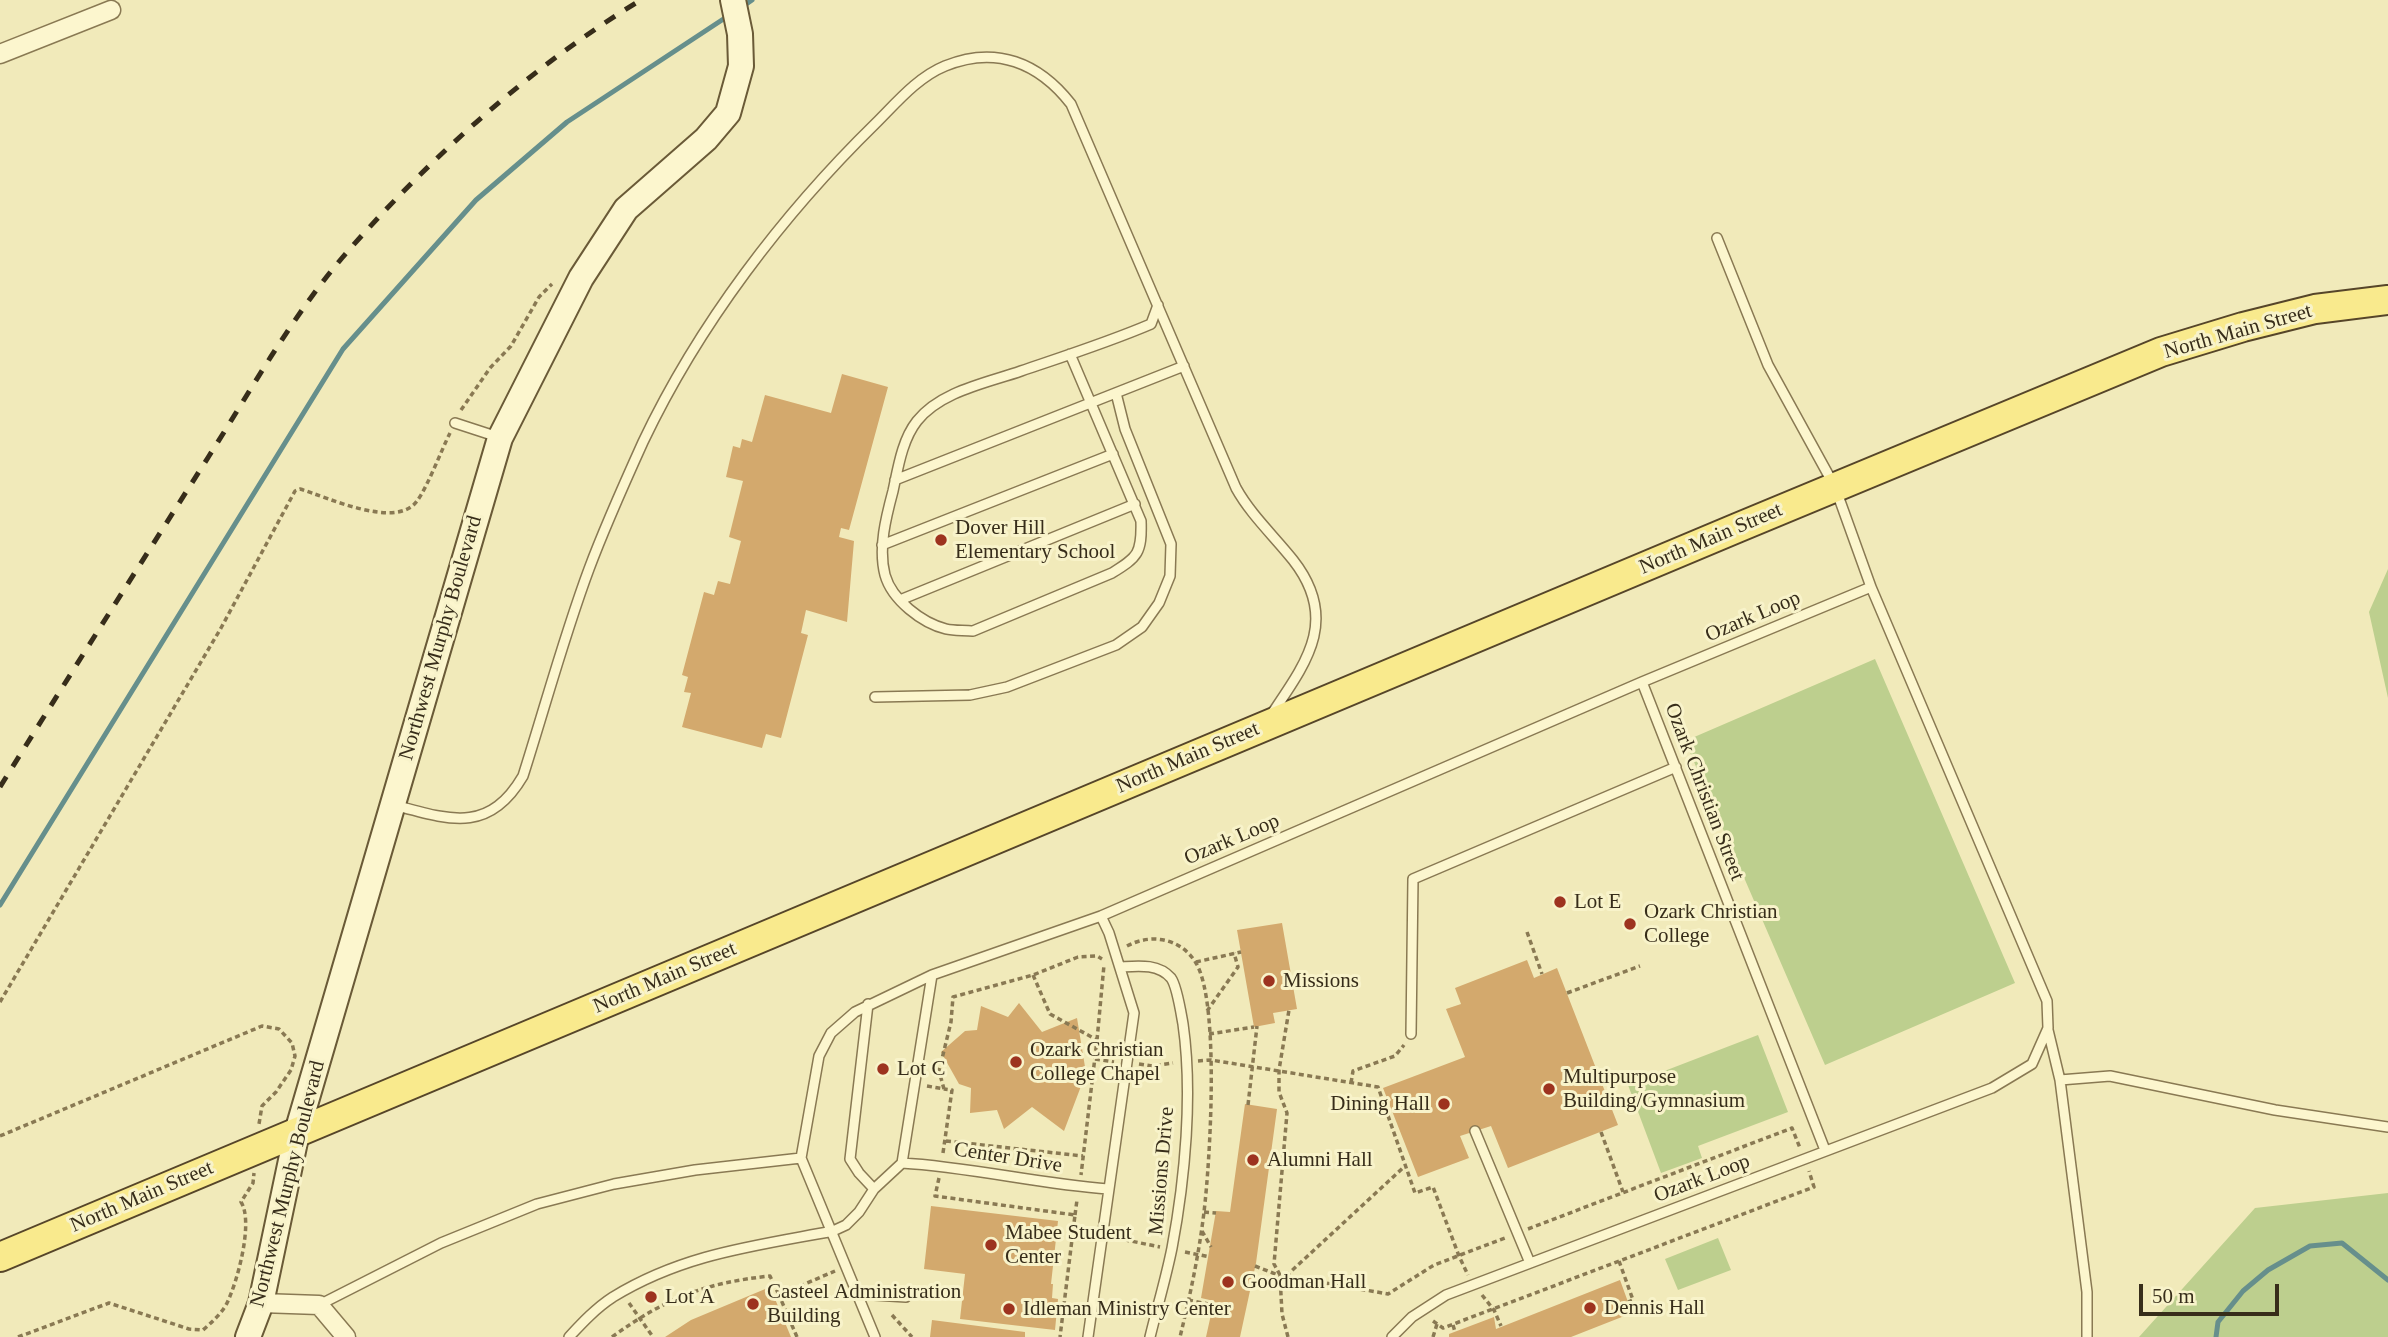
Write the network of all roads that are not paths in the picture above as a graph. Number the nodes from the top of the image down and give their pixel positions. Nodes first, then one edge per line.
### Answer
1 (733, 0) edge
2 (111, 9) dead end
3 (0, 54) edge
4 (1717, 239) dead end
5 (2388, 300) edge
6 (1158, 305) junction
7 (1070, 354) junction
8 (1184, 366) junction
9 (1116, 393) junction
10 (1091, 403) junction
11 (455, 422) road end
12 (500, 438) junction
13 (1113, 454) junction
14 (895, 480) junction
15 (1835, 487) junction
16 (1135, 504) junction
17 (882, 545) junction
18 (1871, 587) junction
19 (900, 600) junction
20 (1642, 682) junction
21 (875, 697) dead end
22 (1263, 727) junction
23 (1676, 767) junction
24 (393, 804) junction
25 (1101, 916) junction
26 (1120, 967) junction
27 (932, 975) junction
28 (868, 1004) junction
29 (2048, 1028) junction
30 (1411, 1034) road end
31 (2060, 1080) junction
32 (2388, 1127) edge
33 (1475, 1131) dead end
34 (297, 1132) junction
35 (1825, 1150) junction
36 (801, 1158) junction
37 (902, 1163) junction
38 (874, 1189) junction
39 (1108, 1189) junction
40 (833, 1231) junction
41 (0, 1257) edge
42 (1530, 1263) junction
43 (858, 1294) junction
44 (906, 1297) dead end
45 (261, 1303) junction
46 (319, 1305) junction
47 (248, 1337) edge
48 (346, 1337) edge
49 (569, 1337) edge
50 (875, 1337) edge
51 (1088, 1337) edge
52 (1150, 1337) edge
53 (1392, 1337) edge
54 (2087, 1337) edge

1 - 12 street, Northwest Murphy Boulevard
2 - 3 street
4 - 15 lane
5 - 15 main road, North Main Street
6 - 7 lane
6 - 8 lane
6 - 24 lane
7 - 10 lane
7 - 14 lane
8 - 9 lane
8 - 22 lane
9 - 10 lane
9 - 21 lane
10 - 13 lane
10 - 14 lane
11 - 12 lane
12 - 24 street, Northwest Murphy Boulevard
13 - 16 lane
13 - 17 lane
14 - 17 lane
15 - 18 lane
15 - 22 main road, North Main Street
16 - 19 lane
16 - 19 lane
17 - 19 lane
18 - 20 lane, Ozark Loop
18 - 29 lane
20 - 23 lane, Ozark Christian Street
20 - 25 lane, Ozark Loop
22 - 34 main road, North Main Street
23 - 30 lane
23 - 35 lane, Ozark Christian Street
24 - 34 street, Northwest Murphy Boulevard
25 - 26 lane
25 - 27 lane, Ozark Loop
26 - 39 lane
26 - 52 lane, Missions Drive
27 - 28 lane, Ozark Loop
27 - 37 lane
28 - 36 lane, Ozark Loop
28 - 38 lane
29 - 31 lane
29 - 35 lane, Ozark Loop
31 - 32 lane
31 - 54 lane
33 - 42 lane
34 - 41 main road, North Main Street
34 - 45 street, Northwest Murphy Boulevard
35 - 42 lane, Ozark Loop
36 - 40 lane
36 - 46 lane
37 - 38 lane
37 - 39 lane, Center Drive
38 - 40 lane
39 - 51 lane
40 - 43 lane
40 - 49 lane
42 - 53 lane, Ozark Loop
43 - 44 lane
43 - 50 lane
45 - 46 street
45 - 47 street, Northwest Murphy Boulevard
46 - 48 street

